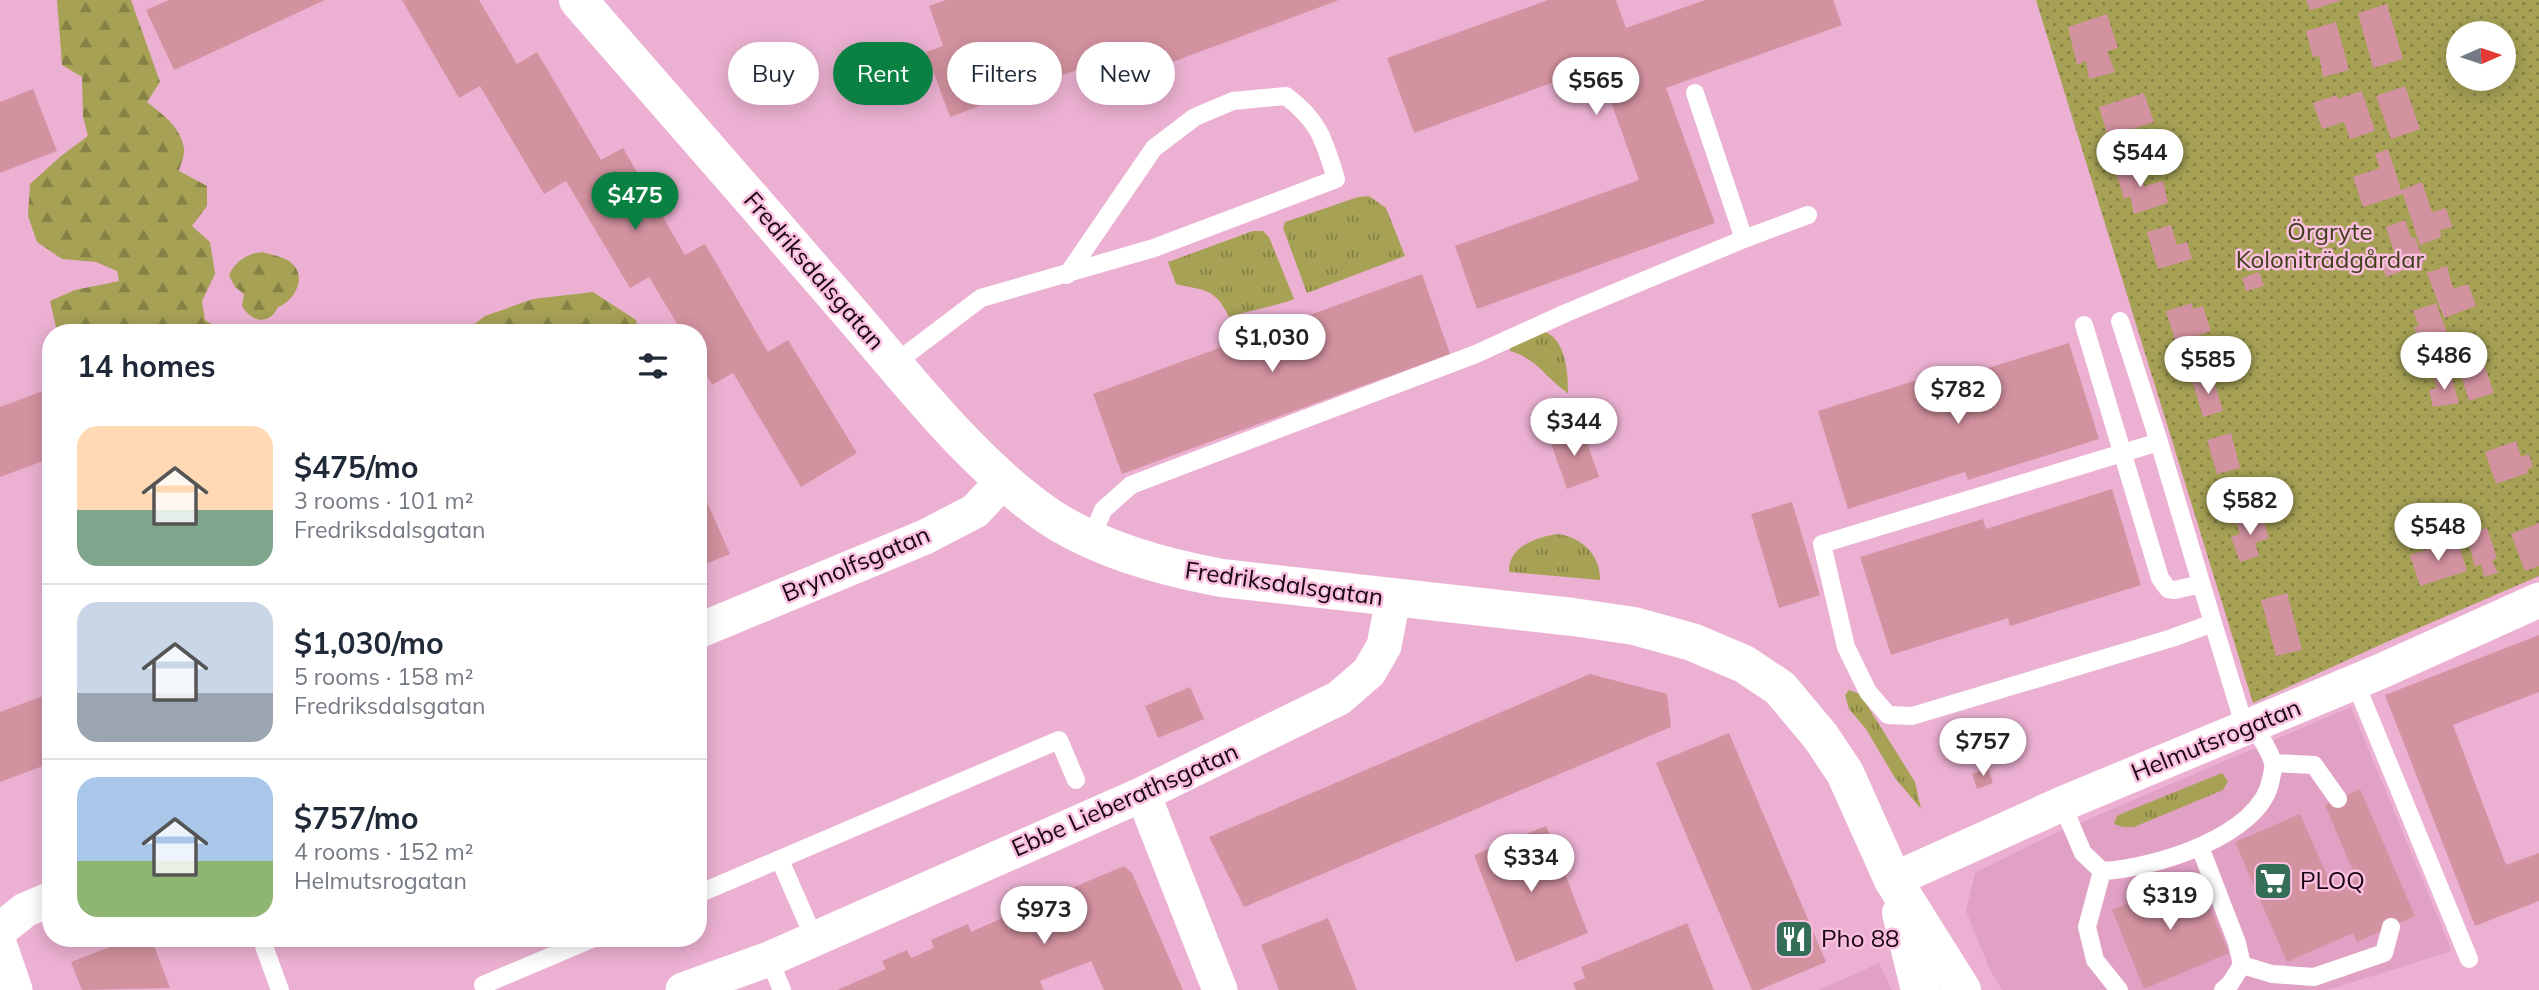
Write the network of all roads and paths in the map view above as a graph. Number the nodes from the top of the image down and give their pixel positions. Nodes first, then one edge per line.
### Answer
1 (579, 0) edge
2 (1695, 93) dead end
3 (1808, 215) dead end
4 (1744, 239) junction
5 (1067, 275) junction
6 (2120, 321) dead end
7 (2084, 326) dead end
8 (894, 364) junction
9 (2159, 442) junction
10 (2122, 453) junction
11 (1003, 481) junction
12 (1091, 539) junction
13 (2201, 584) junction
14 (1393, 598) junction
15 (2539, 600) edge
16 (2213, 623) junction
17 (707, 627) edge
18 (2356, 682) junction
19 (2249, 726) junction
20 (2273, 763) junction
21 (1076, 780) dead end
22 (1143, 794) junction
23 (2338, 799) dead end
24 (2062, 803) junction
25 (2200, 847) junction
26 (780, 860) junction
27 (2102, 871) junction
28 (1893, 880) junction
29 (707, 890) edge
30 (42, 902) edge
31 (2391, 927) dead end
32 (0, 930) edge
33 (814, 938) junction
34 (0, 946) edge
35 (264, 947) edge
36 (573, 947) edge
37 (2469, 959) dead end
38 (2242, 965) junction
39 (776, 974) edge
40 (483, 985) dead end
41 (687, 989) edge
42 (1919, 989) edge
43 (15, 990) edge
44 (280, 990) edge
45 (1220, 990) edge
46 (1962, 990) edge
47 (2119, 990) edge
48 (2223, 990) edge

1 - 8 street, Fredriksdalsgatan
2 - 4 lane
3 - 4 lane
4 - 12 lane
5 - 5 lane
5 - 8 lane
6 - 9 lane
7 - 10 lane
8 - 11 street, Fredriksdalsgatan
9 - 10 lane
9 - 13 lane
10 - 13 lane
10 - 16 lane
11 - 12 street, Fredriksdalsgatan
11 - 17 street, Brynolfsgatan
12 - 14 street, Fredriksdalsgatan
13 - 16 lane
14 - 22 street, Ebbe Lieberathsgatan
14 - 28 street, Fredriksdalsgatan
15 - 18 street, Helmutsrogatan
16 - 19 lane
18 - 19 street, Helmutsrogatan
18 - 37 lane
19 - 20 lane
19 - 24 street, Helmutsrogatan
20 - 23 lane
20 - 25 lane
21 - 26 lane
22 - 33 street, Ebbe Lieberathsgatan
22 - 45 street
24 - 27 lane
24 - 28 street, Helmutsrogatan
25 - 27 lane
25 - 38 lane
26 - 29 lane
26 - 33 lane
27 - 47 lane
28 - 42 street, Fredriksdalsgatan
28 - 46 street, Fredriksdalsgatan
30 - 32 street
31 - 38 lane
33 - 39 street, Ebbe Lieberathsgatan
34 - 43 street
35 - 44 lane
36 - 40 lane
38 - 48 lane
39 - 41 street, Ebbe Lieberathsgatan

